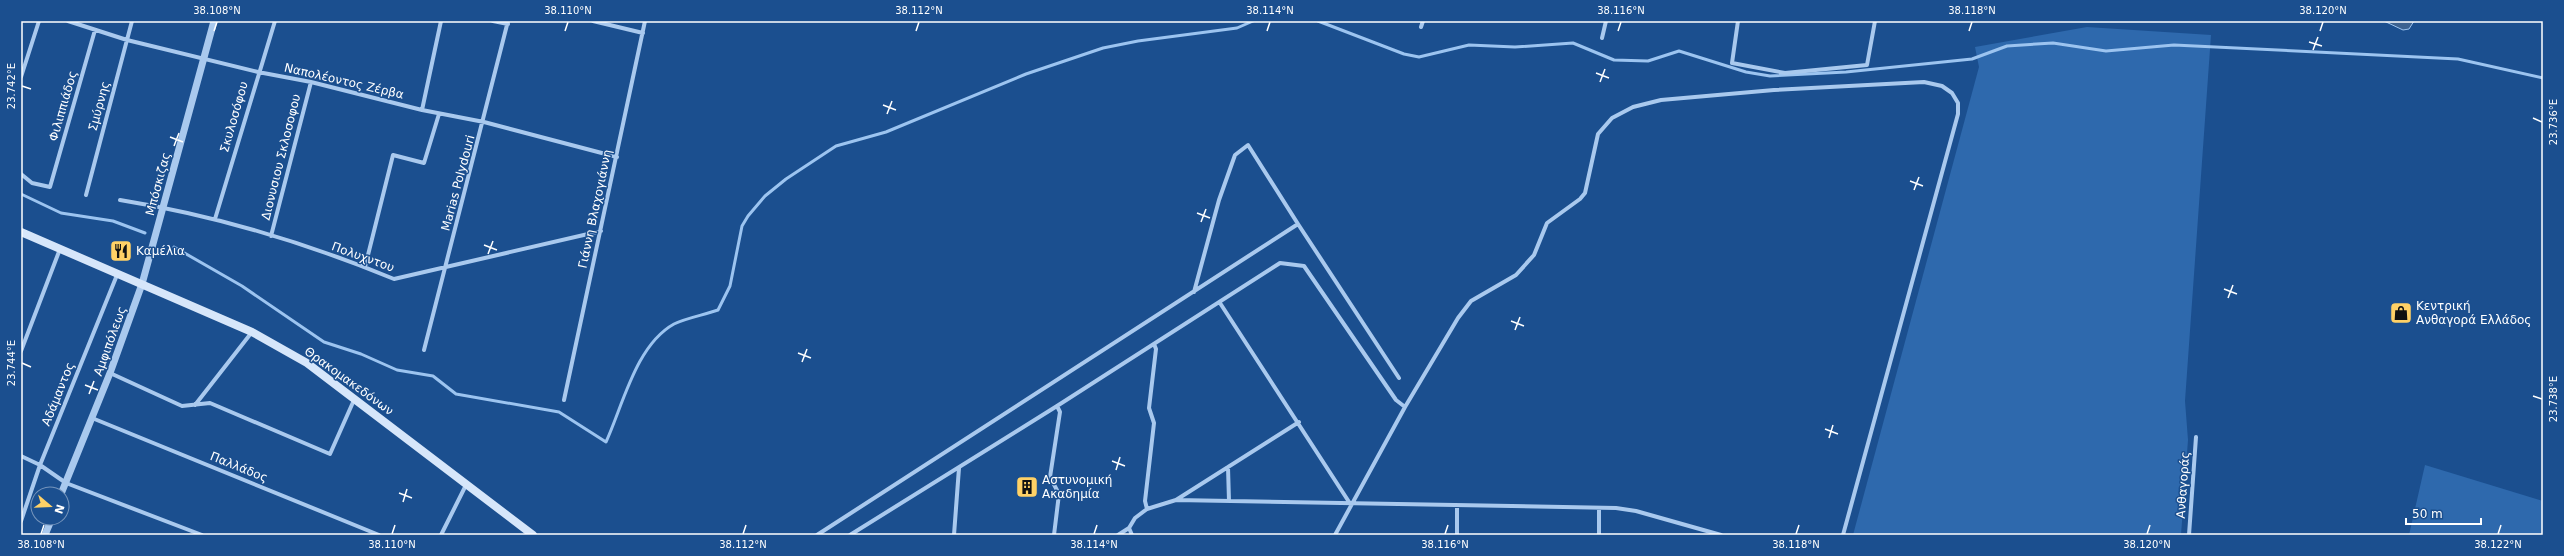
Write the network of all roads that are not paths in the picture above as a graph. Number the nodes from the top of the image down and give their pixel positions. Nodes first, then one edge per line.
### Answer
1 (39, 21) edge
2 (68, 21) edge
3 (132, 21) edge
4 (214, 21) edge
5 (275, 21) edge
6 (441, 21) edge
7 (493, 21) edge
8 (593, 21) edge
9 (645, 21) edge
10 (1423, 21) edge
11 (1606, 21) edge
12 (1738, 21) edge
13 (1875, 21) edge
14 (508, 22) edge
15 (1421, 27) dead end
16 (95, 30) junction
17 (643, 33) junction
18 (1602, 38) dead end
19 (127, 40) junction
20 (204, 58) junction
21 (258, 72) junction
22 (21, 77) edge
23 (311, 82) junction
24 (422, 110) junction
25 (439, 114) junction
26 (484, 122) junction
27 (617, 157) junction
28 (21, 174) edge
29 (86, 195) dead end
30 (120, 200) dead end
31 (163, 207) junction
32 (215, 219) junction
33 (1298, 224) junction
34 (601, 231) junction
35 (21, 234) edge
36 (271, 236) junction
37 (60, 249) junction
38 (447, 266) junction
39 (365, 267) junction
40 (116, 275) junction
41 (142, 284) junction
42 (1194, 292) junction
43 (1220, 303) junction
44 (252, 332) junction
45 (1154, 344) junction
46 (424, 350) dead end
47 (21, 351) edge
48 (110, 373) junction
49 (1399, 378) dead end
50 (355, 399) junction
51 (564, 400) dead end
52 (195, 405) junction
53 (1057, 406) junction
54 (1405, 407) junction
55 (92, 418) junction
56 (1298, 422) junction
57 (2196, 437) dead end
58 (21, 456) edge
59 (40, 465) junction
60 (1228, 467) junction
61 (958, 468) junction
62 (66, 484) junction
63 (467, 484) junction
64 (1176, 500) junction
65 (1229, 501) junction
66 (1351, 505) junction
67 (1457, 506) junction
68 (1147, 508) junction
69 (1600, 508) junction
70 (21, 521) edge
71 (1129, 528) junction
72 (194, 533) edge
73 (202, 535) edge
74 (379, 535) edge
75 (441, 535) edge
76 (533, 535) edge
77 (818, 535) edge
78 (850, 535) edge
79 (954, 535) edge
80 (1054, 535) edge
81 (1118, 535) edge
82 (1132, 535) edge
83 (1335, 535) edge
84 (1457, 535) edge
85 (1599, 535) edge
86 (1718, 535) edge
87 (1843, 535) edge
88 (2189, 535) edge

1 - 22 street
2 - 16 street, Ναπολέοντος Ζέρβα
3 - 19 street, Σμύρνης
4 - 20 street, Μπόσκιζας
5 - 21 street, Σκυλοσόφου
6 - 24 street
7 - 14 street
8 - 17 street
9 - 17 street, Γιάννη Βλαχογιάννη
10 - 15 street
11 - 18 street
12 - 13 street
14 - 26 street, Marias Polydouri
16 - 19 street, Ναπολέοντος Ζέρβα
16 - 28 street, Φιλιππιάδος
17 - 27 street, Γιάννη Βλαχογιάννη
19 - 20 street, Ναπολέοντος Ζέρβα
19 - 29 street, Σμύρνης
20 - 21 street, Ναπολέοντος Ζέρβα
20 - 31 street, Μπόσκιζας
21 - 23 street, Ναπολέοντος Ζέρβα
21 - 32 street, Σκυλοσόφου
23 - 24 street, Ναπολέοντος Ζέρβα
23 - 36 street, Διονυσιου Σκλοσοφου
24 - 25 street, Ναπολέοντος Ζέρβα
25 - 26 street, Ναπολέοντος Ζέρβα
25 - 39 street
26 - 27 street, Ναπολέοντος Ζέρβα
26 - 38 street, Marias Polydouri
27 - 34 street, Γιάννη Βλαχογιάννη
30 - 31 street, Πολυχντου
31 - 32 street, Πολυχντου
31 - 41 street, Μπόσκιζας
32 - 36 street, Πολυχντου
33 - 42 street
33 - 42 street
33 - 49 street
34 - 38 street, Πολυχντου
34 - 51 street, Γιάννη Βλαχογιάννη
35 - 37 main road, Θρακομακεδόνων
36 - 39 street, Πολυχντου
37 - 40 main road, Θρακομακεδόνων
37 - 47 street
38 - 39 street, Πολυχντου
38 - 46 street, Marias Polydouri
40 - 41 main road, Θρακομακεδόνων
40 - 59 street, Αδάμαντος
41 - 44 main road, Θρακομακεδόνων
41 - 48 street, Αμφιπόλεως
42 - 77 street
43 - 45 street
43 - 54 street
43 - 56 street
44 - 50 main road, Θρακομακεδόνων
44 - 52 street
45 - 53 street
45 - 68 street
48 - 52 street
48 - 55 street, Αμφιπόλεως
50 - 52 street
50 - 63 main road, Θρακομακεδόνων
53 - 61 street
53 - 80 street
54 - 66 street
54 - 87 street
55 - 62 street, Αμφιπόλεως
55 - 74 street, Παλλάδος
56 - 60 street
56 - 66 street
57 - 88 street, Ανθαγοράς
58 - 59 street
59 - 62 street
59 - 70 street, Αδάμαντος
60 - 64 street
60 - 65 street
61 - 78 street
61 - 79 street
62 - 72 street
63 - 75 street
63 - 76 main road, Θρακομακεδόνων
64 - 65 street
64 - 68 street
65 - 66 street
66 - 67 street
66 - 83 street
67 - 69 street
67 - 84 street
68 - 71 street
69 - 85 street
69 - 86 street
71 - 81 street
71 - 82 street
72 - 73 street

